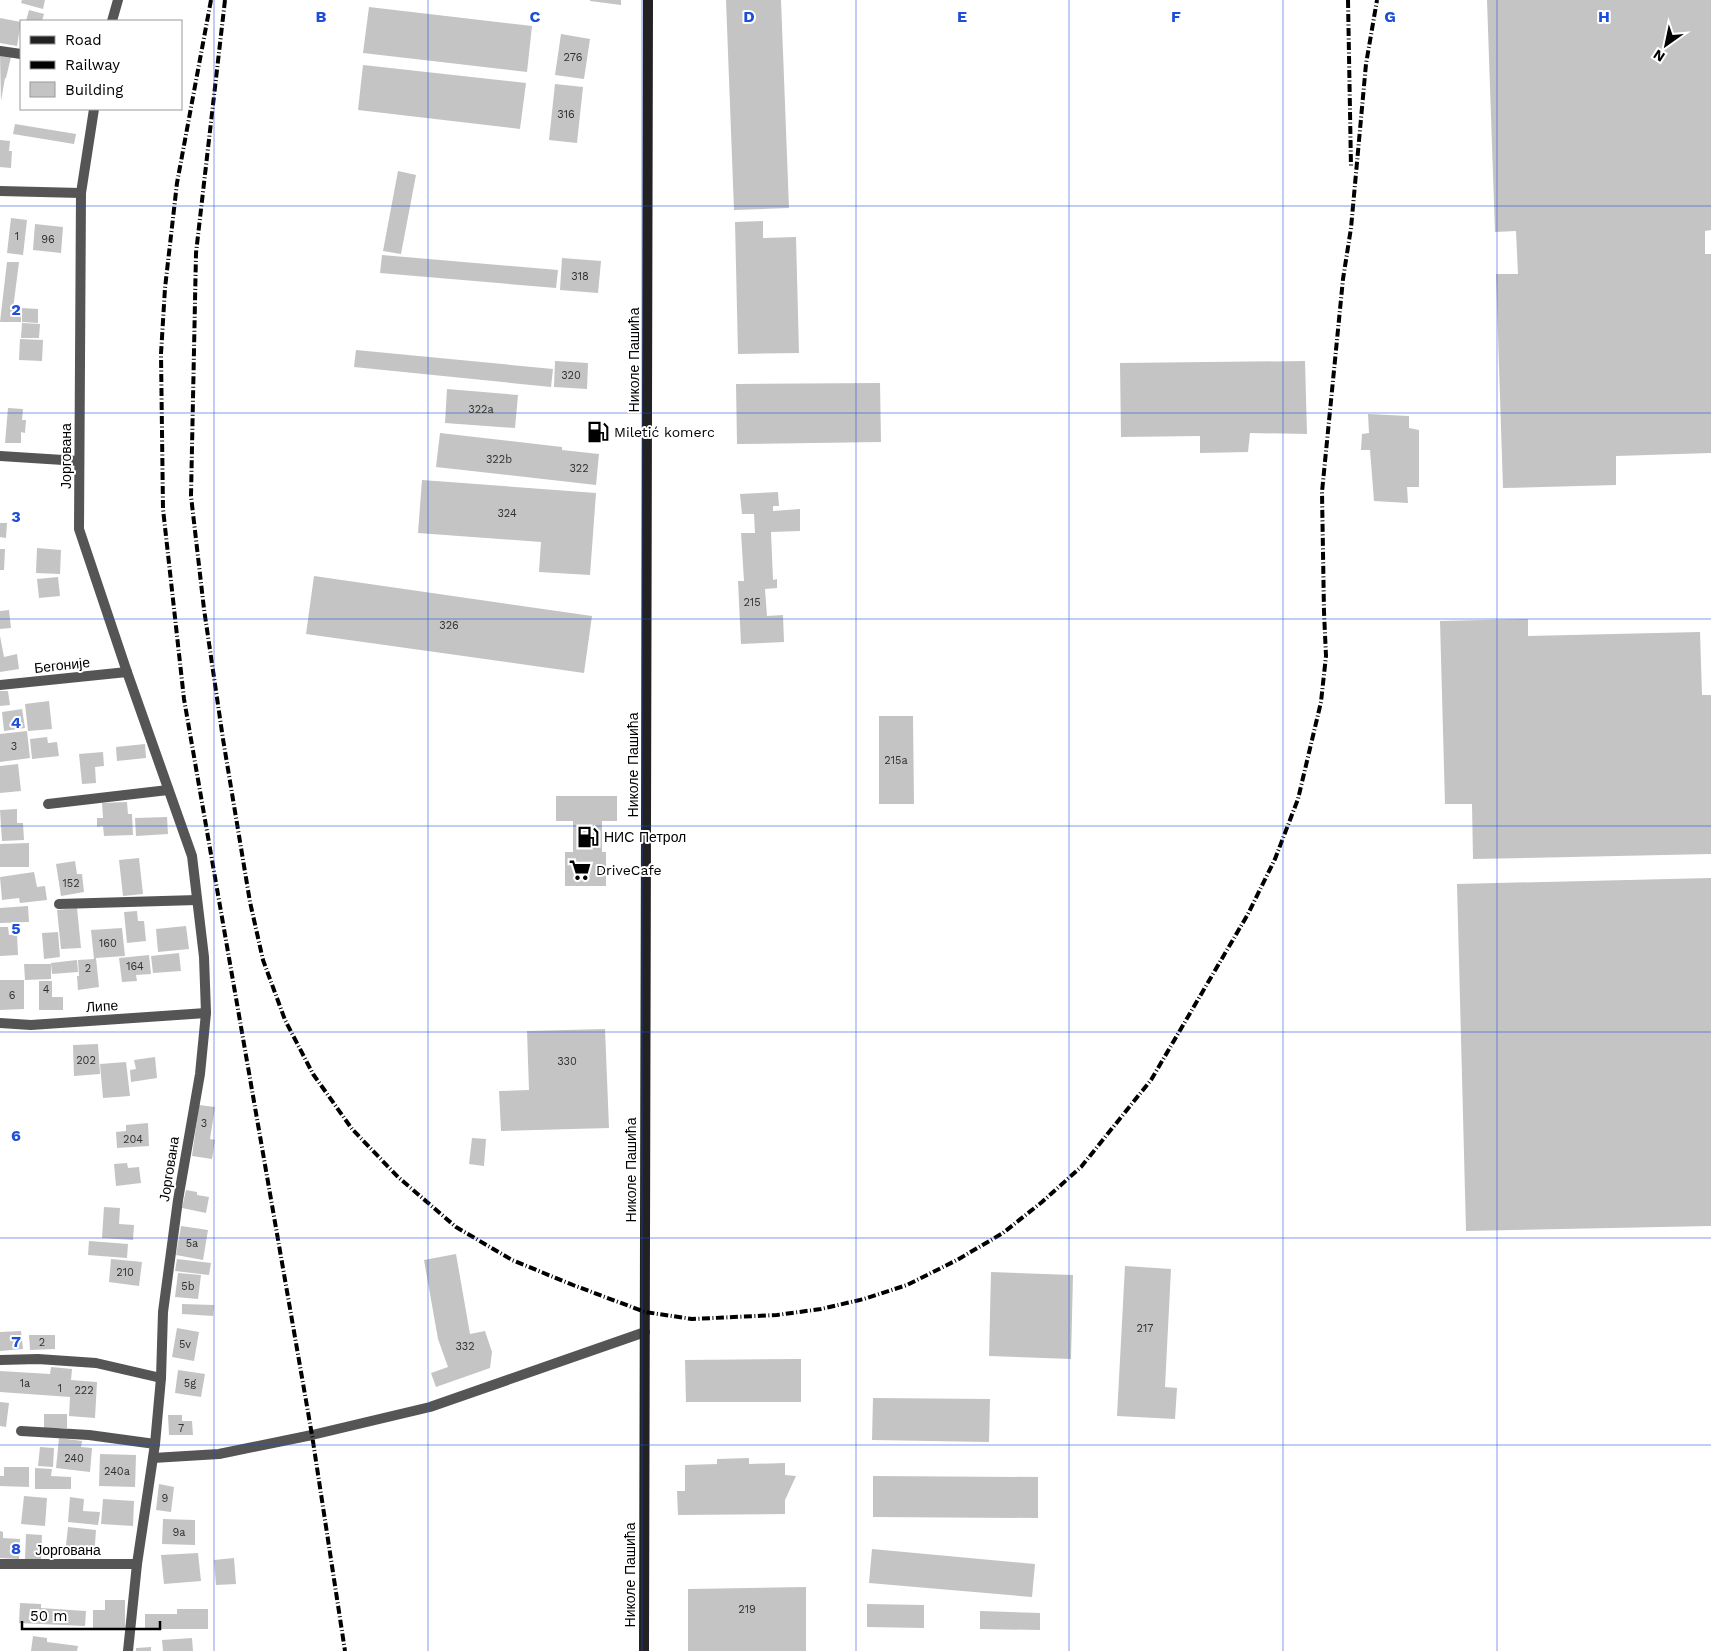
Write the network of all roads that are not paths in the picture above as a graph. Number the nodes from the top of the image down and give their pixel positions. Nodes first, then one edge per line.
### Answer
1 (118, 0) edge
2 (648, 0) edge
3 (112, 20) edge
4 (0, 52) edge
5 (20, 54) edge
6 (94, 110) edge
7 (0, 191) edge
8 (81, 193) junction
9 (0, 456) edge
10 (79, 461) junction
11 (127, 672) junction
12 (0, 685) edge
13 (168, 790) junction
14 (48, 804) dead end
15 (197, 900) junction
16 (60, 904) dead end
17 (206, 1013) junction
18 (0, 1023) edge
19 (645, 1332) junction
20 (0, 1360) edge
21 (161, 1378) junction
22 (21, 1432) dead end
23 (155, 1444) junction
24 (153, 1458) junction
25 (0, 1564) edge
26 (137, 1564) junction
27 (128, 1651) edge
28 (644, 1651) edge

1 - 3 street
2 - 19 main road, Николе Пашића
4 - 5 street
6 - 8 street, Јоргована
7 - 8 street
8 - 10 street, Јоргована
9 - 10 street
10 - 11 street, Јоргована
11 - 12 street, Бегоније
11 - 13 street, Јоргована
13 - 14 street
13 - 15 street, Јоргована
15 - 16 street
15 - 17 street, Јоргована
17 - 18 street, Липе
17 - 21 street, Јоргована
19 - 24 street
19 - 28 main road, Николе Пашића
20 - 21 street
21 - 23 street, Јоргована
22 - 23 street
23 - 24 street, Јоргована
24 - 26 street, Јоргована
25 - 26 street, Јоргована
26 - 27 street, Јоргована

